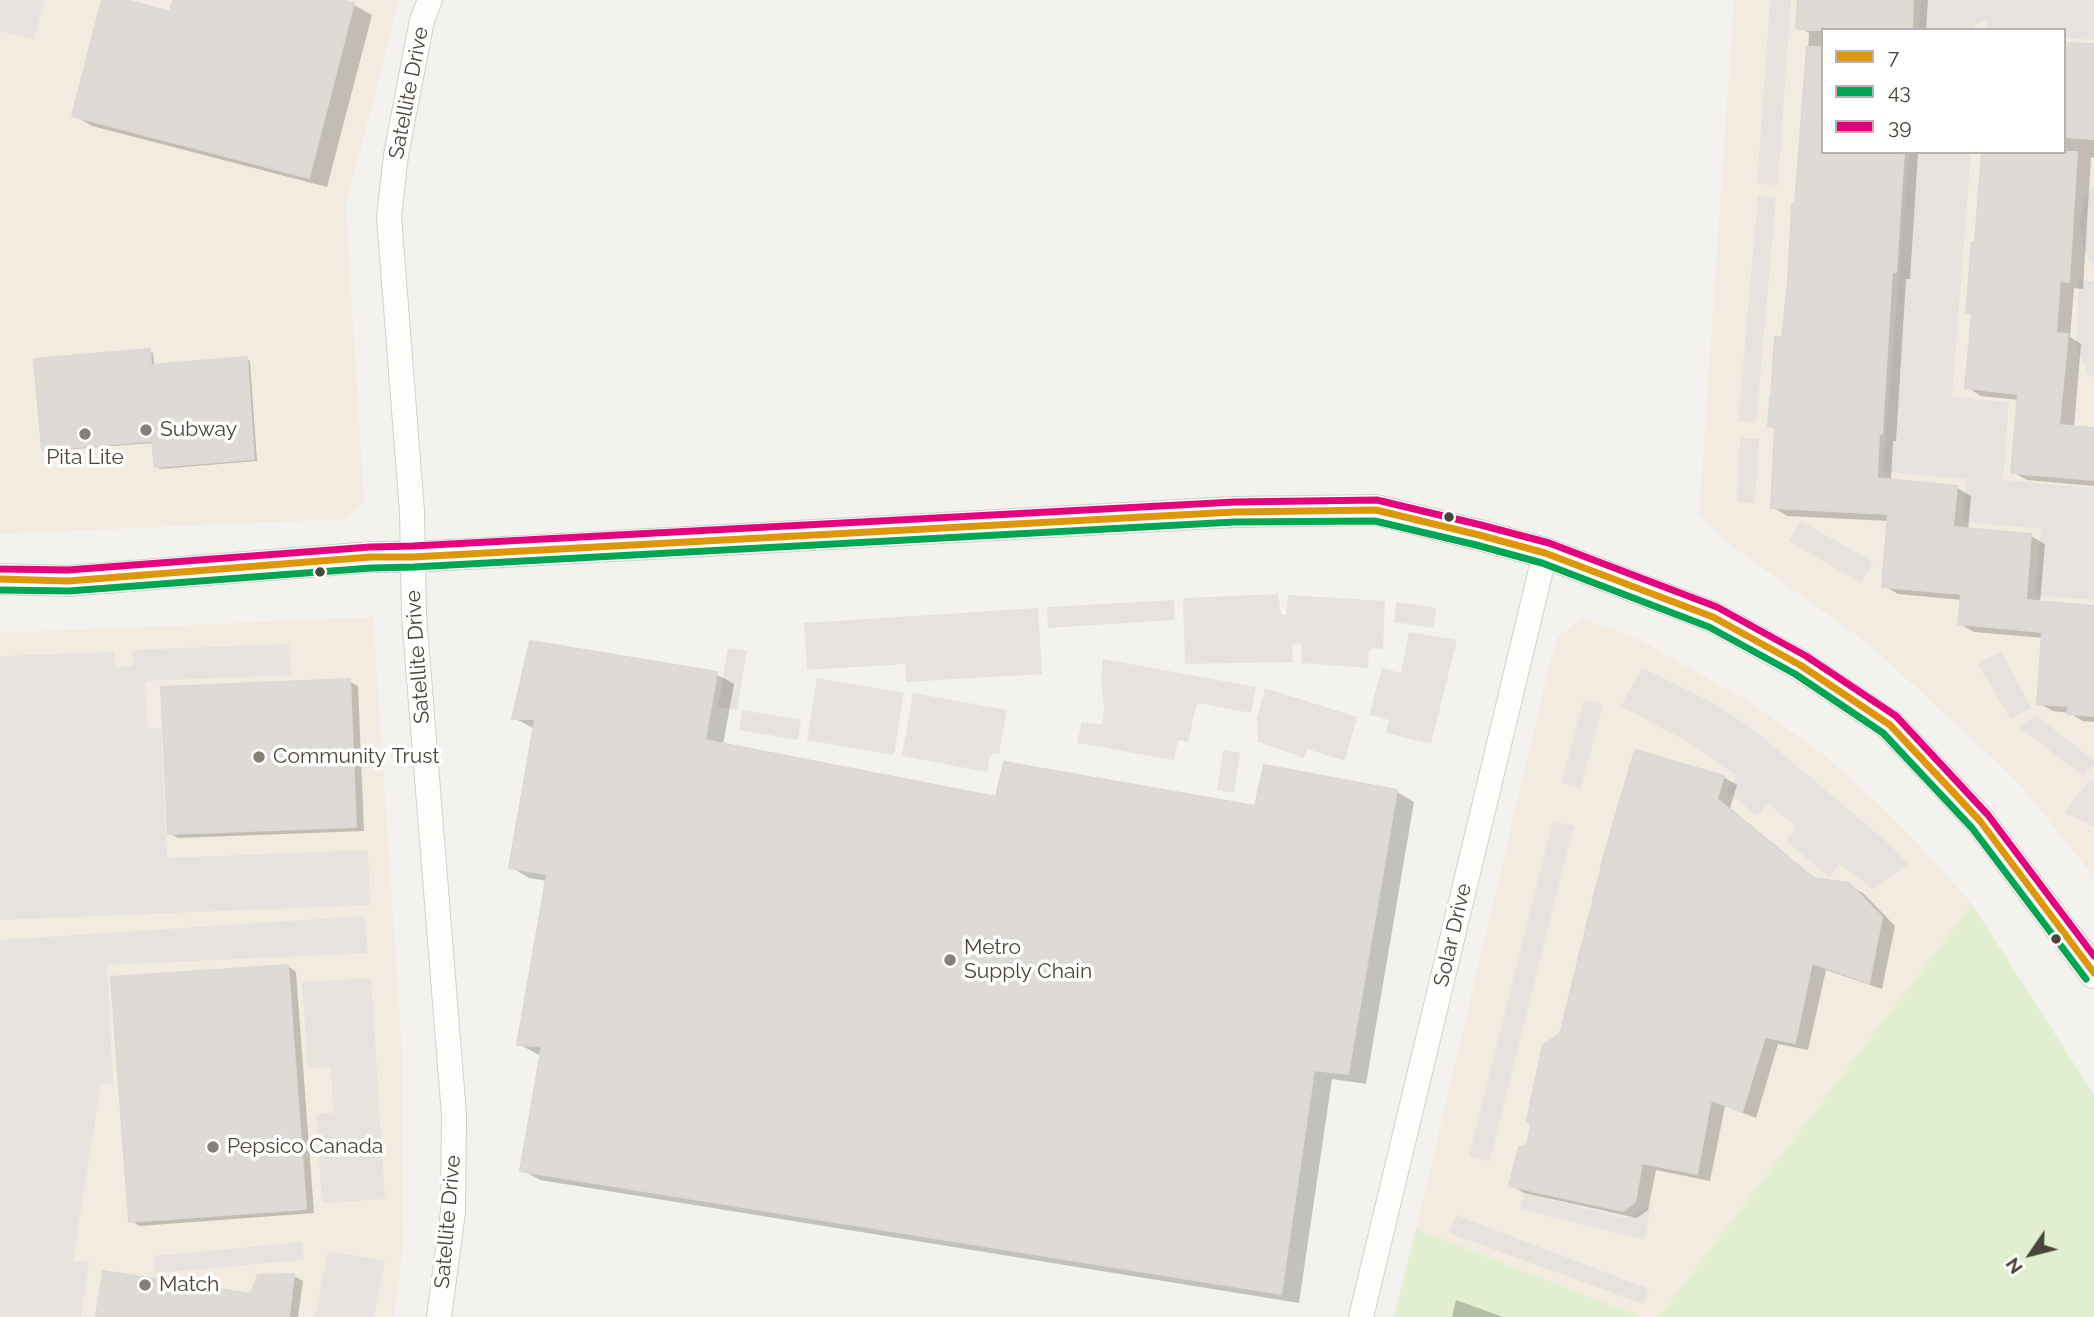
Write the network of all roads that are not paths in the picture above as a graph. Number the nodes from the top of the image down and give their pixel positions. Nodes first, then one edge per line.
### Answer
1 (430, 0) edge
2 (1545, 553) junction
3 (413, 558) junction
4 (0, 579) edge
5 (2094, 972) edge
6 (439, 1317) edge
7 (1361, 1317) edge

1 - 3 street, Satellite Drive
2 - 3 street
2 - 5 street
2 - 7 street, Solar Drive
3 - 4 street
3 - 6 street, Satellite Drive

